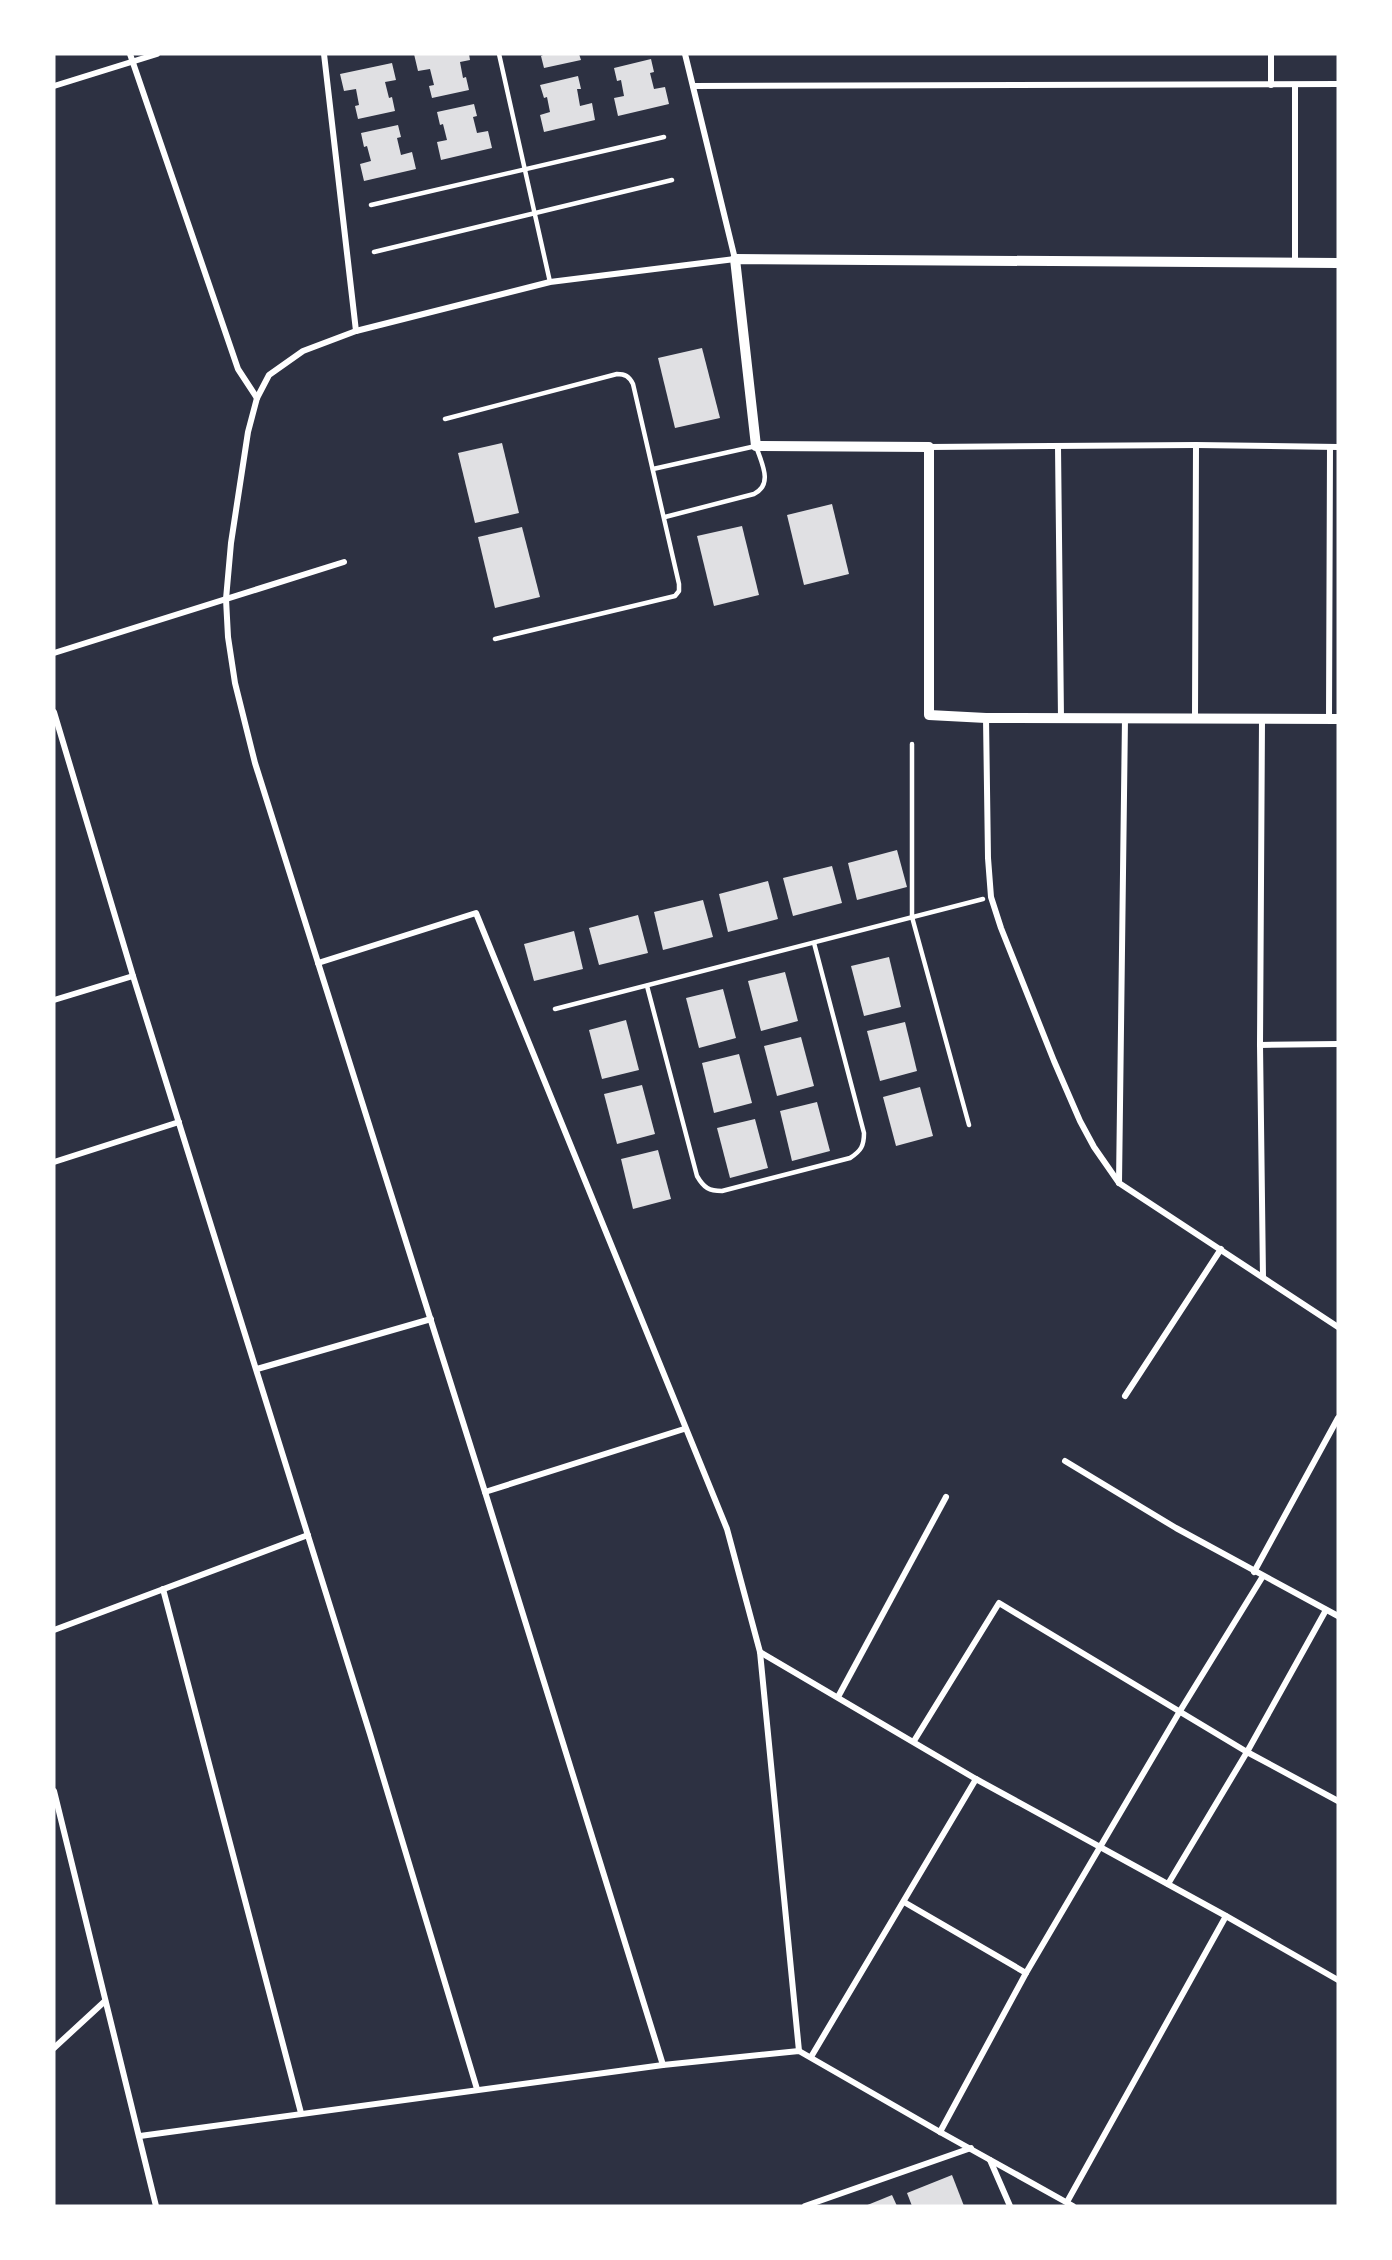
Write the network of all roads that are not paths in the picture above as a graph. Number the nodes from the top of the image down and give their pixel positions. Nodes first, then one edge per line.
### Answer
1 (157, 54) edge
2 (324, 54) edge
3 (499, 54) edge
4 (685, 54) edge
5 (1271, 54) edge
6 (131, 57) edge
7 (1338, 84) edge
8 (1272, 85) junction
9 (1295, 85) junction
10 (54, 86) edge
11 (693, 86) junction
12 (664, 137) dead end
13 (525, 168) junction
14 (672, 180) dead end
15 (371, 205) dead end
16 (535, 213) junction
17 (374, 252) dead end
18 (735, 259) junction
19 (1295, 263) junction
20 (1338, 263) edge
21 (550, 282) junction
22 (356, 331) junction
23 (257, 398) junction
24 (445, 419) dead end
25 (1196, 445) junction
26 (756, 446) junction
27 (1058, 446) junction
28 (929, 447) junction
29 (1330, 447) junction
30 (1338, 447) edge
31 (653, 469) junction
32 (665, 517) junction
33 (344, 562) dead end
34 (226, 599) junction
35 (495, 639) dead end
36 (54, 653) edge
37 (54, 712) edge
38 (986, 718) junction
39 (1061, 718) junction
40 (1125, 718) junction
41 (1195, 719) junction
42 (1333, 719) edge
43 (1262, 720) junction
44 (912, 744) dead end
45 (992, 897) junction
46 (983, 899) joint
47 (912, 917) junction
48 (814, 943) junction
49 (318, 963) junction
50 (133, 976) junction
51 (647, 986) junction
52 (54, 1000) edge
53 (555, 1009) dead end
54 (1338, 1044) edge
55 (1260, 1045) junction
56 (179, 1122) junction
57 (969, 1125) dead end
58 (54, 1162) edge
59 (1119, 1183) junction
60 (1221, 1250) junction
61 (1263, 1277) junction
62 (431, 1319) junction
63 (1338, 1327) edge
64 (257, 1369) junction
65 (1125, 1396) dead end
66 (1338, 1418) edge
67 (684, 1429) junction
68 (1065, 1461) dead end
69 (485, 1492) junction
70 (946, 1497) dead end
71 (308, 1535) junction
72 (1254, 1572) junction
73 (1263, 1576) junction
74 (163, 1589) junction
75 (1326, 1610) junction
76 (1338, 1616) edge
77 (54, 1630) edge
78 (760, 1652) junction
79 (838, 1697) junction
80 (1180, 1711) junction
81 (914, 1741) junction
82 (1247, 1752) junction
83 (976, 1779) junction
84 (54, 1791) edge
85 (1338, 1801) edge
86 (1099, 1846) junction
87 (1168, 1884) junction
88 (904, 1902) junction
89 (1226, 1916) junction
90 (1026, 1973) junction
91 (1338, 1980) edge
92 (105, 2001) junction
93 (54, 2048) edge
94 (800, 2050) junction
95 (811, 2057) junction
96 (663, 2065) junction
97 (477, 2090) junction
98 (301, 2113) junction
99 (940, 2132) junction
100 (140, 2136) junction
101 (970, 2148) junction
102 (989, 2159) junction
103 (1067, 2202) junction
104 (156, 2206) edge
105 (805, 2206) edge
106 (1010, 2206) edge
107 (1073, 2206) edge

1 - 6 street
2 - 22 street
3 - 13 lane
4 - 11 street
5 - 8 street
6 - 10 street
6 - 23 street
7 - 9 street
8 - 9 street
8 - 11 street
9 - 19 street
11 - 18 street
12 - 13 lane
13 - 15 lane
13 - 16 lane
14 - 16 lane
16 - 17 lane
16 - 21 lane
18 - 19 street
18 - 21 street
18 - 26 street
19 - 20 street
21 - 22 street
22 - 23 street
23 - 34 street
24 - 31 lane
25 - 27 street
25 - 29 street
25 - 41 street
26 - 28 street
26 - 31 lane
26 - 32 lane
27 - 28 street
27 - 39 street
28 - 38 street
29 - 30 street
29 - 42 street
31 - 32 lane
32 - 35 lane
33 - 34 street
34 - 36 street
34 - 49 street
37 - 50 street
38 - 39 street
38 - 45 street
39 - 40 street
40 - 41 street
40 - 59 street
41 - 43 street
42 - 43 street
43 - 55 street
44 - 47 lane
45 - 46 street
45 - 59 street
46 - 47 lane
47 - 48 lane
47 - 57 lane
48 - 51 lane
48 - 51 lane
49 - 62 street
49 - 67 street
50 - 52 street
50 - 56 street
51 - 53 lane
54 - 55 street
55 - 61 street
56 - 58 street
56 - 64 street
59 - 60 street
60 - 61 street
60 - 65 street
61 - 63 street
62 - 64 street
62 - 69 street
64 - 71 street
66 - 72 street
67 - 69 street
67 - 78 street
68 - 72 street
69 - 96 street
70 - 79 street
71 - 74 street
71 - 97 street
72 - 73 street
73 - 75 street
73 - 80 street
74 - 77 street
74 - 98 street
75 - 76 street
75 - 82 street
78 - 79 street
78 - 94 street
79 - 81 street
80 - 81 street
80 - 82 street
80 - 86 street
81 - 83 street
82 - 85 street
82 - 87 street
83 - 86 street
83 - 88 street
84 - 92 street
86 - 87 street
86 - 90 street
87 - 89 street
88 - 90 street
88 - 95 street
89 - 91 street
89 - 103 street
90 - 99 street
92 - 93 street
92 - 100 street
94 - 95 street
94 - 96 street
95 - 99 street
96 - 97 street
97 - 98 street
98 - 100 street
99 - 101 street
100 - 104 street
101 - 102 street
101 - 105 street
102 - 103 street
102 - 106 street
103 - 107 street

